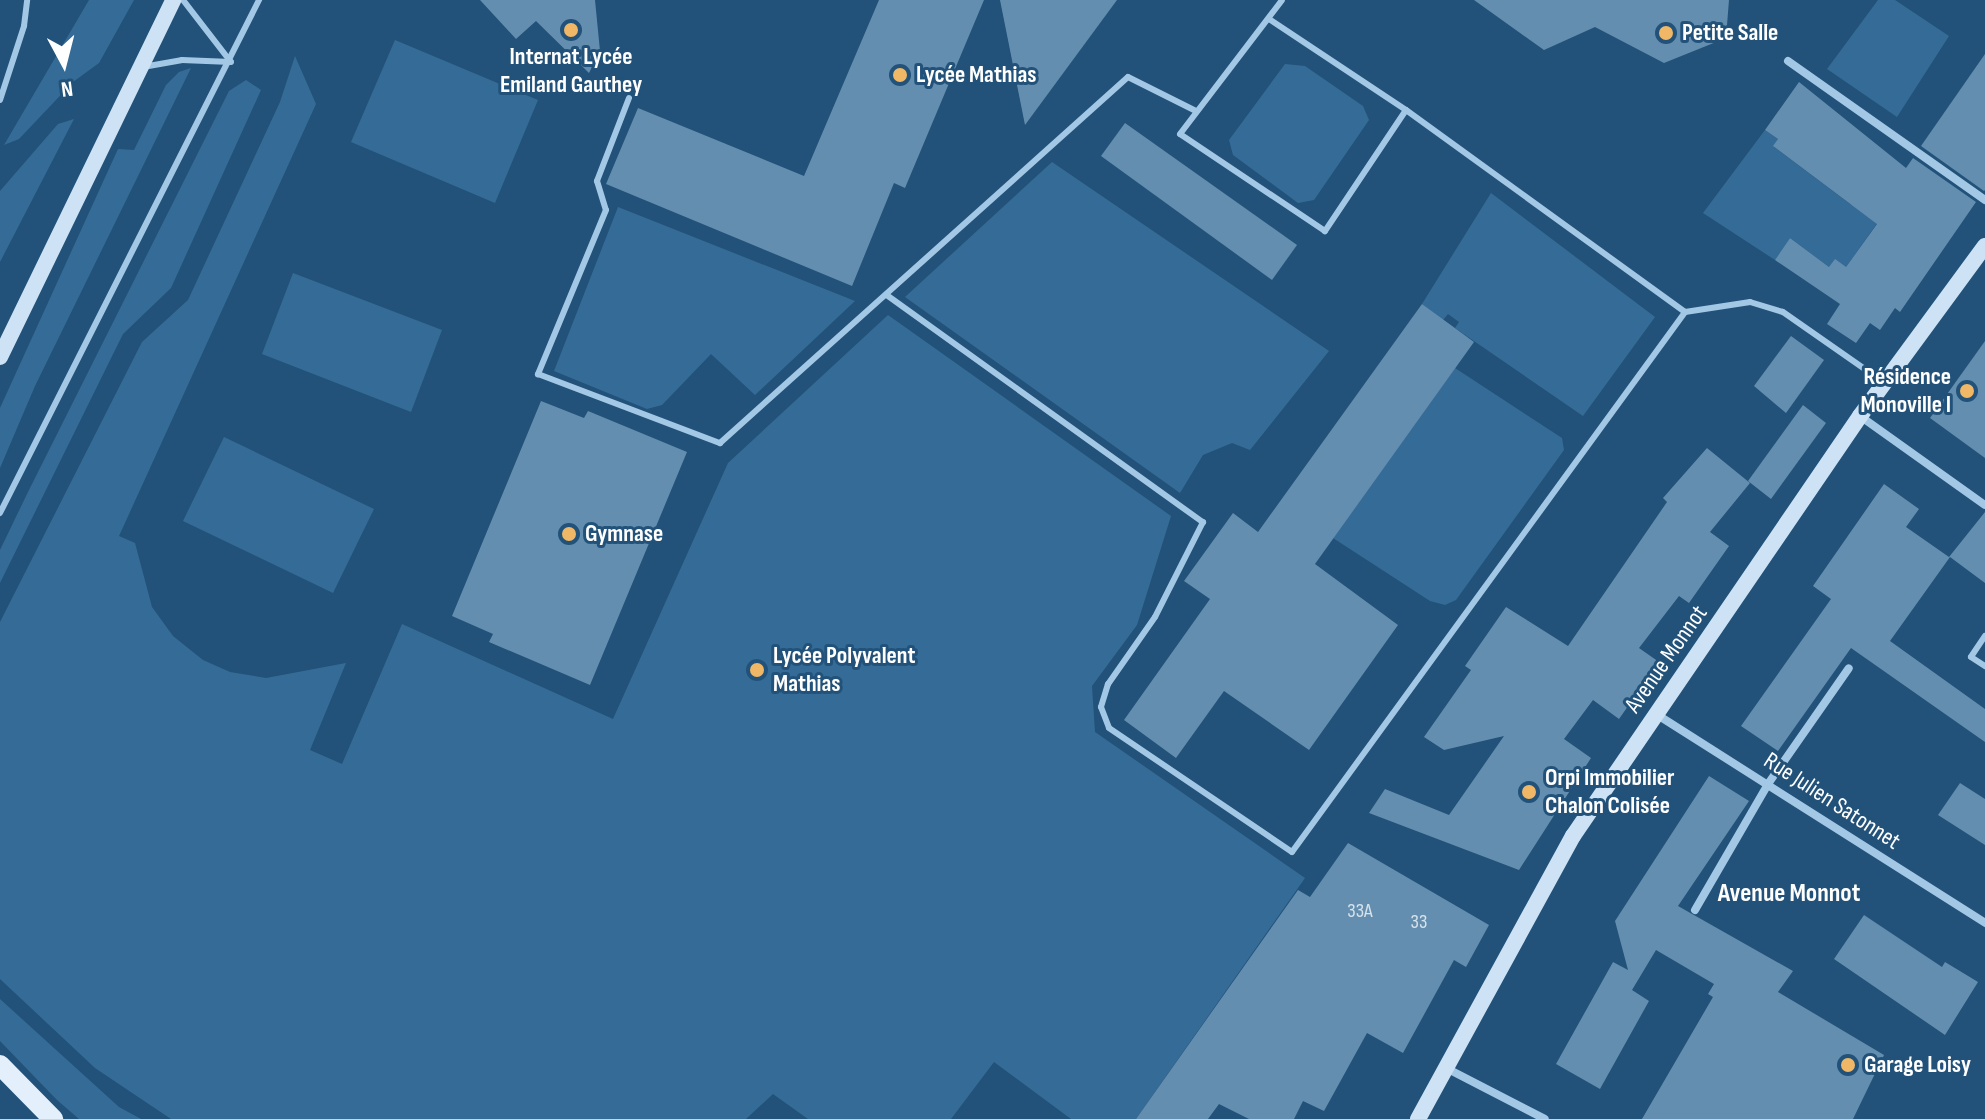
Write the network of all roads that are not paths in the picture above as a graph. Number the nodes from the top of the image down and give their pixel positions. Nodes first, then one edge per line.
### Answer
1 (27, 0) edge
2 (173, 0) edge
3 (183, 0) edge
4 (259, 0) edge
5 (1282, 0) edge
6 (1269, 19) junction
7 (1788, 61) dead end
8 (231, 62) junction
9 (139, 68) junction
10 (629, 98) dead end
11 (0, 100) edge
12 (1406, 110) junction
13 (1196, 111) junction
14 (1985, 200) edge
15 (1985, 246) edge
16 (888, 296) junction
17 (1685, 312) junction
18 (0, 357) edge
19 (1884, 383) junction
20 (1860, 416) junction
21 (1985, 505) edge
22 (0, 513) edge
23 (1985, 636) edge
24 (1985, 666) edge
25 (1849, 668) dead end
26 (1656, 714) junction
27 (1768, 784) junction
28 (1695, 910) dead end
29 (1985, 923) edge
30 (0, 1065) edge
31 (1445, 1067) junction
32 (53, 1119) edge
33 (1418, 1119) edge
34 (1545, 1119) edge

1 - 11 lane
2 - 9 main road
3 - 8 lane
4 - 8 lane
5 - 6 lane
6 - 12 lane
6 - 13 lane
7 - 14 street
8 - 9 lane
8 - 22 lane
9 - 18 main road
10 - 16 lane
12 - 13 lane
12 - 17 lane
13 - 16 lane
15 - 19 main road, Avenue Monnot
16 - 17 lane
17 - 19 lane
19 - 20 main road, Avenue Monnot
20 - 21 street
20 - 26 main road, Avenue Monnot
23 - 24 lane
25 - 27 street
26 - 27 street, Rue Julien Satonnet
26 - 31 main road, Avenue Monnot
27 - 28 street
27 - 29 street, Rue Julien Satonnet
30 - 32 main road
31 - 33 main road, Avenue Monnot
31 - 34 street

